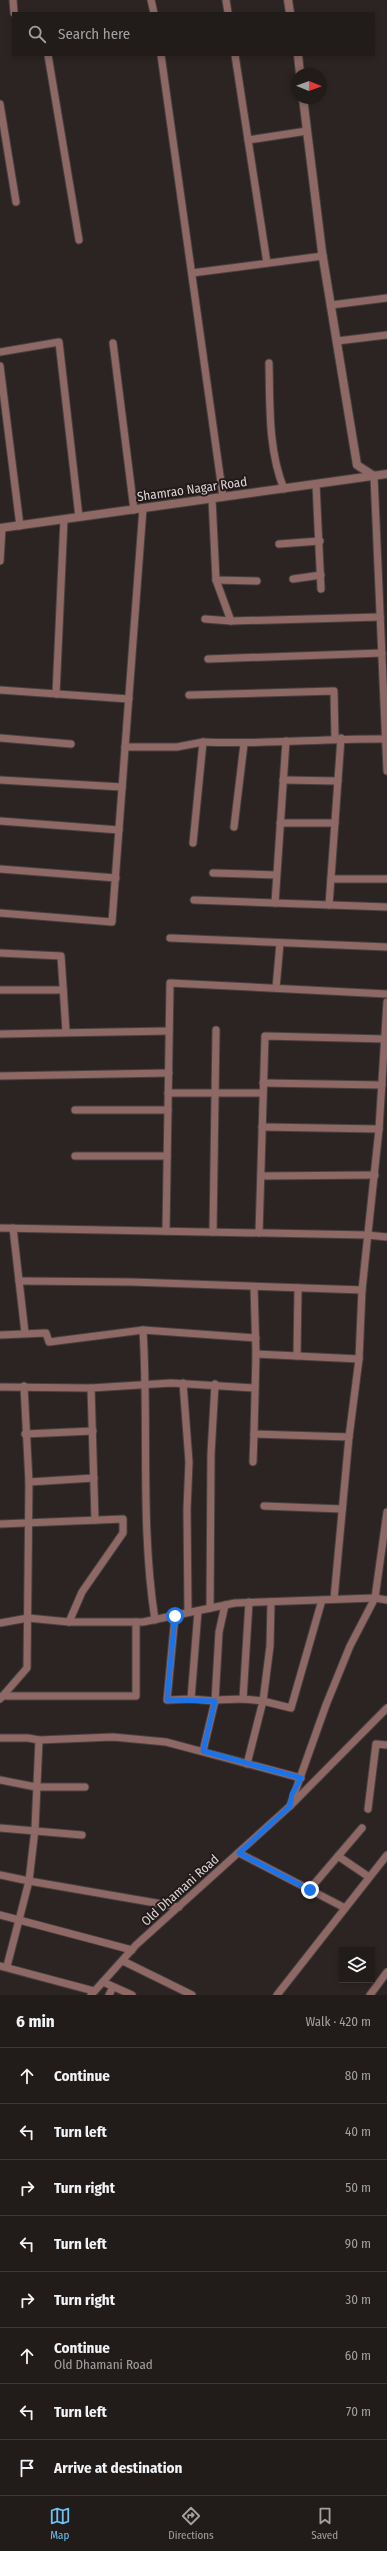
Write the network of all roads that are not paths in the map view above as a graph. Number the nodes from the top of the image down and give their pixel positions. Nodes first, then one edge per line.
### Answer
1 (12, 0) edge
2 (151, 0) edge
3 (226, 0) edge
4 (288, 0) edge
5 (14, 12) edge
6 (154, 12) edge
7 (228, 12) edge
8 (290, 12) edge
9 (48, 56) edge
10 (161, 56) edge
11 (235, 56) edge
12 (298, 56) edge
13 (299, 68) edge
14 (0, 104) edge
15 (304, 104) edge
16 (307, 131) junction
17 (248, 140) junction
18 (16, 202) dead end
19 (78, 240) dead end
20 (323, 256) junction
21 (268, 263) junction
22 (192, 273) junction
23 (387, 298) edge
24 (331, 305) junction
25 (387, 335) edge
26 (337, 341) junction
27 (113, 343) dead end
28 (0, 352) edge
29 (269, 363) dead end
30 (0, 366) edge
31 (387, 474) edge
32 (374, 476) junction
33 (316, 484) junction
34 (284, 489) junction
35 (223, 497) junction
36 (212, 499) junction
37 (143, 508) junction
38 (134, 510) junction
39 (79, 517) junction
40 (64, 519) junction
41 (20, 526) junction
42 (1, 528) edge
43 (320, 542) junction
44 (279, 544) dead end
45 (0, 561) edge
46 (321, 575) junction
47 (293, 579) dead end
48 (216, 580) junction
49 (257, 581) dead end
50 (321, 589) dead end
51 (380, 617) junction
52 (205, 619) dead end
53 (231, 621) junction
54 (384, 630) edge
55 (382, 653) junction
56 (208, 659) dead end
57 (0, 690) edge
58 (56, 694) junction
59 (189, 695) dead end
60 (129, 699) junction
61 (385, 704) edge
62 (0, 738) edge
63 (338, 738) junction
64 (386, 739) edge
65 (286, 741) junction
66 (203, 742) junction
67 (71, 744) dead end
68 (244, 744) junction
69 (125, 747) junction
70 (387, 771) edge
71 (0, 780) edge
72 (283, 780) junction
73 (338, 781) junction
74 (122, 787) junction
75 (0, 821) edge
76 (280, 823) junction
77 (335, 823) junction
78 (234, 827) dead end
79 (119, 830) junction
80 (193, 843) dead end
81 (0, 869) edge
82 (214, 873) dead end
83 (276, 875) junction
84 (116, 878) junction
85 (331, 879) junction
86 (387, 879) edge
87 (194, 900) dead end
88 (275, 903) junction
89 (329, 905) junction
90 (387, 907) edge
91 (0, 913) edge
92 (170, 938) dead end
93 (280, 943) junction
94 (387, 947) edge
95 (0, 953) edge
96 (276, 988) junction
97 (0, 990) edge
98 (63, 990) junction
99 (387, 994) edge
100 (387, 1002) edge
101 (386, 1021) edge
102 (216, 1030) dead end
103 (66, 1031) junction
104 (169, 1031) junction
105 (0, 1034) edge
106 (385, 1039) junction
107 (169, 1073) junction
108 (0, 1076) edge
109 (263, 1083) junction
110 (382, 1085) junction
111 (168, 1093) junction
112 (215, 1093) junction
113 (263, 1093) junction
114 (75, 1110) dead end
115 (168, 1110) junction
116 (262, 1127) junction
117 (380, 1129) junction
118 (75, 1156) dead end
119 (167, 1156) junction
120 (375, 1175) junction
121 (261, 1176) junction
122 (0, 1228) edge
123 (13, 1228) junction
124 (166, 1232) junction
125 (213, 1232) junction
126 (259, 1233) junction
127 (367, 1235) junction
128 (387, 1237) edge
129 (19, 1281) junction
130 (254, 1287) junction
131 (298, 1288) junction
132 (362, 1290) junction
133 (143, 1330) junction
134 (25, 1334) junction
135 (0, 1335) edge
136 (256, 1338) junction
137 (256, 1354) junction
138 (297, 1356) junction
139 (359, 1359) junction
140 (146, 1383) junction
141 (183, 1383) junction
142 (215, 1384) junction
143 (24, 1386) junction
144 (0, 1387) edge
145 (91, 1388) junction
146 (254, 1388) junction
147 (93, 1431) junction
148 (25, 1434) junction
149 (254, 1434) junction
150 (349, 1436) junction
151 (253, 1462) dead end
152 (94, 1478) junction
153 (29, 1482) junction
154 (264, 1506) dead end
155 (342, 1509) junction
156 (387, 1512) edge
157 (95, 1520) junction
158 (28, 1522) junction
159 (0, 1524) edge
160 (375, 1598) junction
161 (334, 1599) junction
162 (322, 1600) junction
163 (387, 1600) edge
164 (249, 1602) junction
165 (271, 1602) junction
166 (225, 1605) junction
167 (210, 1608) junction
168 (188, 1611) junction
169 (198, 1611) junction
170 (175, 1616) junction
171 (28, 1618) junction
172 (155, 1620) junction
173 (69, 1622) junction
174 (136, 1622) junction
175 (0, 1623) edge
176 (1, 1697) edge
177 (191, 1699) junction
178 (243, 1699) junction
179 (215, 1700) junction
180 (263, 1701) junction
181 (387, 1708) edge
182 (0, 1738) edge
183 (38, 1740) junction
184 (387, 1745) edge
185 (203, 1751) junction
186 (247, 1764) junction
187 (301, 1778) junction
188 (0, 1780) edge
189 (36, 1787) junction
190 (85, 1787) dead end
191 (290, 1806) junction
192 (368, 1809) dead end
193 (0, 1828) edge
194 (362, 1828) dead end
195 (35, 1830) junction
196 (82, 1835) dead end
197 (239, 1853) junction
198 (387, 1855) edge
199 (338, 1856) junction
200 (0, 1875) edge
201 (369, 1877) junction
202 (29, 1881) junction
203 (310, 1890) junction
204 (179, 1907) junction
205 (345, 1908) junction
206 (0, 1915) edge
207 (19, 1920) junction
208 (132, 1950) junction
209 (123, 1961) junction
210 (4, 1966) edge
211 (387, 1972) edge
212 (103, 1982) junction
213 (113, 1987) junction
214 (93, 1993) edge
215 (109, 1995) edge
216 (132, 1995) edge
217 (192, 1995) edge
218 (278, 1995) edge
219 (370, 1995) edge

1 - 5 street
2 - 6 street
3 - 7 street
4 - 8 street
9 - 19 street
10 - 22 street
11 - 17 street
12 - 13 street
14 - 18 street
15 - 16 street
16 - 17 street
16 - 20 street
17 - 21 street
20 - 21 street
20 - 24 street
21 - 22 street
22 - 35 street
23 - 24 street
24 - 26 street
25 - 26 street
26 - 32 street
27 - 38 street
28 - 39 street
29 - 34 street
30 - 41 street
31 - 32 street, Shamrao Nagar Road
32 - 33 street, Shamrao Nagar Road
32 - 51 street
33 - 34 street, Shamrao Nagar Road
33 - 43 street
34 - 35 street, Shamrao Nagar Road
35 - 36 street, Shamrao Nagar Road
36 - 37 street, Shamrao Nagar Road
36 - 48 street
37 - 38 street, Shamrao Nagar Road
37 - 60 street
38 - 39 street, Shamrao Nagar Road
39 - 40 street, Shamrao Nagar Road
40 - 41 street, Shamrao Nagar Road
40 - 58 street
41 - 42 street, Shamrao Nagar Road
42 - 45 street
43 - 44 street
43 - 46 street
46 - 47 street
46 - 50 street
48 - 49 street
48 - 53 street
51 - 53 street
51 - 54 street
52 - 53 street
54 - 55 street
55 - 56 street
55 - 61 street
57 - 58 street
58 - 60 street
59 - 63 street
60 - 69 street
61 - 64 street
62 - 67 street
63 - 64 street
63 - 65 street
63 - 73 street
64 - 70 street
65 - 68 street
65 - 72 street
66 - 68 street
66 - 69 street
66 - 80 street
68 - 78 street
69 - 74 street
71 - 74 street
72 - 73 street
72 - 76 street
73 - 77 street
74 - 79 street
75 - 79 street
76 - 77 street
76 - 83 street
77 - 85 street
79 - 84 street
81 - 84 street
82 - 83 street
83 - 88 street
84 - 91 street
85 - 86 street
85 - 89 street
87 - 88 street
88 - 89 street
89 - 90 street
92 - 93 street
93 - 94 street
93 - 96 street
95 - 98 street
96 - 99 street
96 - 104 street
97 - 98 street
98 - 103 street
100 - 101 street
101 - 106 street
102 - 112 street
103 - 104 street
103 - 105 street
104 - 107 street
106 - 109 street
106 - 110 street
107 - 108 street
107 - 111 street
109 - 110 street
109 - 113 street
110 - 117 street
111 - 112 street
111 - 115 street
112 - 113 street
112 - 125 street
113 - 116 street
114 - 115 street
115 - 119 street
116 - 117 street
116 - 121 street
117 - 120 street
118 - 119 street
119 - 124 street
120 - 121 street
120 - 127 street
121 - 126 street
122 - 123 street
123 - 124 street
123 - 129 street
124 - 125 street
125 - 126 street
126 - 127 street
127 - 128 street
127 - 132 street
129 - 130 street
129 - 134 street
130 - 131 street
130 - 136 street
131 - 132 street
131 - 138 street
132 - 139 street
133 - 134 street
133 - 136 street
133 - 140 street
134 - 135 street
136 - 137 street
137 - 138 street
137 - 146 street
138 - 139 street
139 - 150 street
140 - 141 street
140 - 145 street
140 - 172 street
141 - 142 street
141 - 168 street
142 - 146 street
142 - 167 street
143 - 144 street
143 - 145 street
143 - 148 street
145 - 147 street
146 - 149 street
147 - 148 street
147 - 152 street
148 - 153 street
149 - 150 street
149 - 151 street
150 - 155 street
152 - 153 street
152 - 157 street
153 - 158 street
154 - 155 street
155 - 161 street
156 - 160 street
157 - 158 street
157 - 173 street
158 - 159 street
158 - 171 street
160 - 161 street
160 - 163 street
160 - 187 street
161 - 162 street
162 - 165 street
162 - 180 street
164 - 165 street
164 - 166 street
164 - 178 street
165 - 180 street
166 - 167 street
166 - 179 street
167 - 169 street
168 - 169 street
168 - 170 street
169 - 177 street
170 - 172 street
170 - 177 street
171 - 173 street
171 - 175 street
171 - 176 street
172 - 174 street
173 - 174 street
174 - 176 street
177 - 179 street
178 - 179 street
178 - 180 street
179 - 185 street
180 - 186 street
181 - 191 street, Old Dhamani Road
182 - 183 street
183 - 185 street
183 - 189 street
184 - 192 street
185 - 186 street
186 - 187 street
187 - 191 street
188 - 189 street
189 - 190 street
189 - 195 street
191 - 197 street, Old Dhamani Road
193 - 195 street
194 - 199 street
195 - 196 street
195 - 202 street
197 - 203 street
197 - 204 street, Old Dhamani Road
198 - 201 street
199 - 201 street
199 - 203 street
200 - 202 street
201 - 205 street
202 - 204 street
202 - 207 street
203 - 205 street
204 - 208 street, Old Dhamani Road
205 - 218 street
206 - 207 street
207 - 208 street
207 - 210 street
208 - 209 street, Old Dhamani Road
209 - 212 street, Old Dhamani Road
209 - 217 street
210 - 214 street
211 - 219 street
212 - 213 street
212 - 214 street, Old Dhamani Road
213 - 215 street
213 - 216 street

